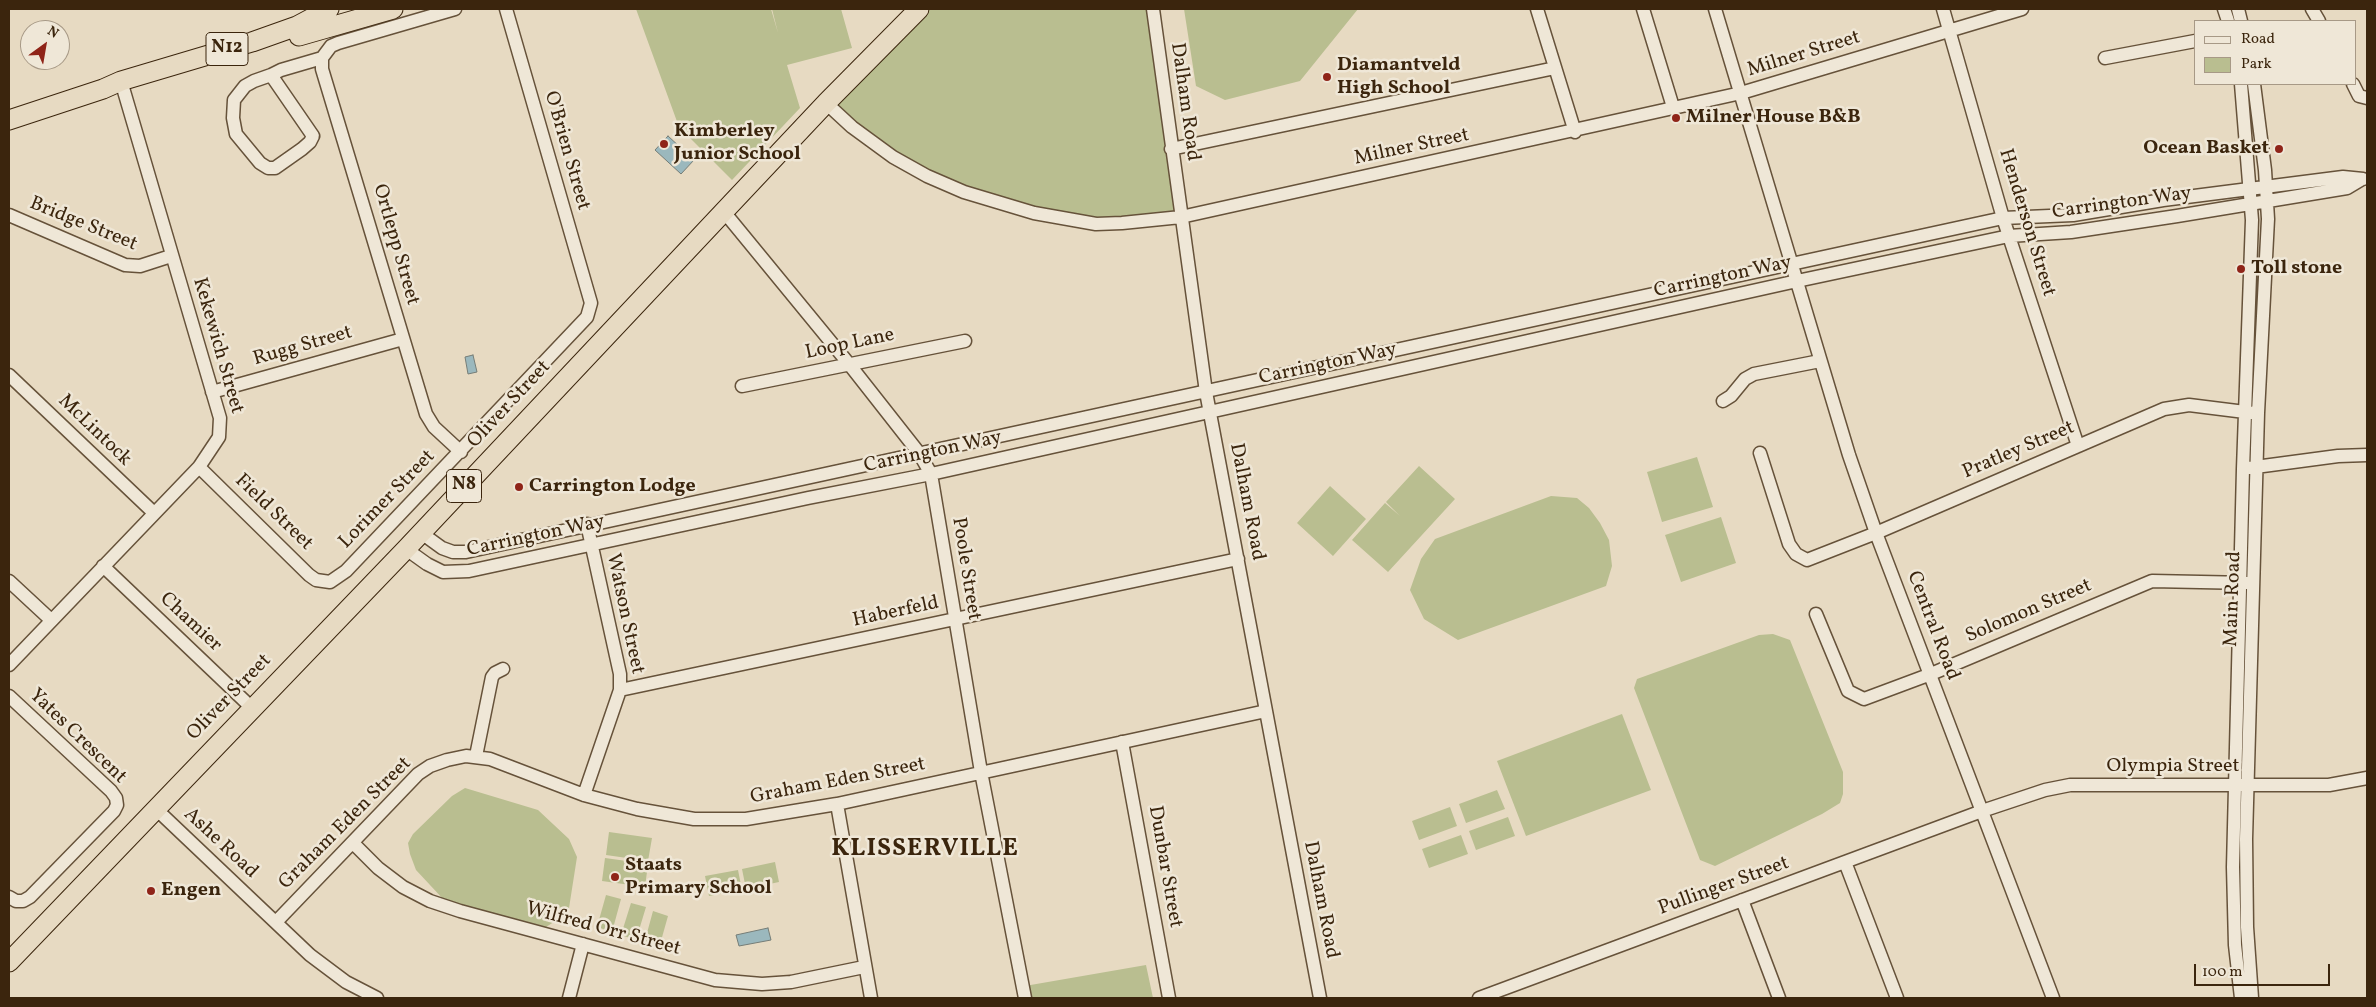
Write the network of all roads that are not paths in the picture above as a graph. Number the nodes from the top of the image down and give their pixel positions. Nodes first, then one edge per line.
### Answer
1 (329, 9) edge
2 (344, 9) edge
3 (393, 9) edge
4 (455, 9) edge
5 (506, 9) edge
6 (919, 9) edge
7 (1153, 9) edge
8 (1537, 9) edge
9 (1643, 9) edge
10 (1715, 9) edge
11 (1944, 9) edge
12 (2022, 9) edge
13 (2312, 9) edge
14 (2318, 20) edge
15 (1950, 31) junction
16 (298, 36) junction
17 (2194, 41) edge
18 (322, 58) junction
19 (2105, 58) dead end
20 (1555, 68) junction
21 (271, 74) junction
22 (122, 84) junction
23 (2241, 85) edge
24 (2254, 85) edge
25 (2354, 85) edge
26 (1741, 93) junction
27 (2367, 98) edge
28 (826, 104) junction
29 (1673, 107) junction
30 (9, 120) edge
31 (1575, 132) junction
32 (1172, 149) junction
33 (2365, 179) edge
34 (2266, 188) junction
35 (2251, 190) junction
36 (2267, 202) junction
37 (2252, 203) junction
38 (724, 213) junction
39 (9, 215) edge
40 (1181, 217) junction
41 (2003, 218) junction
42 (2009, 236) junction
43 (172, 256) junction
44 (1792, 263) junction
45 (1797, 281) junction
46 (591, 303) joint
47 (403, 339) junction
48 (965, 341) dead end
49 (1820, 361) junction
50 (849, 364) junction
51 (9, 375) edge
52 (742, 386) dead end
53 (212, 392) junction
54 (1206, 392) junction
55 (1723, 401) dead end
56 (1210, 411) junction
57 (2252, 413) junction
58 (2078, 446) junction
59 (461, 452) junction
60 (920, 453) junction
61 (1760, 453) dead end
62 (2367, 455) edge
63 (2256, 466) junction
64 (199, 467) junction
65 (2243, 469) junction
66 (931, 474) junction
67 (154, 513) junction
68 (587, 524) junction
69 (420, 532) junction
70 (1876, 533) junction
71 (590, 545) junction
72 (406, 549) junction
73 (1238, 559) junction
74 (103, 566) junction
75 (9, 581) edge
76 (324, 582) joint
77 (2247, 583) junction
78 (1816, 614) dead end
79 (51, 620) junction
80 (954, 620) junction
81 (9, 665) edge
82 (503, 669) dead end
83 (1931, 674) junction
84 (620, 690) junction
85 (9, 696) edge
86 (252, 708) junction
87 (1266, 711) junction
88 (1122, 742) junction
89 (476, 756) junction
90 (981, 772) junction
91 (2367, 778) edge
92 (2241, 786) junction
93 (584, 795) junction
94 (837, 804) junction
95 (155, 808) junction
96 (1982, 811) junction
97 (354, 843) junction
98 (1845, 862) junction
99 (9, 896) edge
100 (1742, 900) junction
101 (276, 922) junction
102 (583, 944) junction
103 (9, 962) edge
104 (864, 967) junction
105 (378, 998) edge
106 (569, 998) edge
107 (871, 998) edge
108 (1025, 998) edge
109 (1169, 998) edge
110 (1320, 998) edge
111 (1480, 998) edge
112 (1779, 998) edge
113 (1897, 998) edge
114 (2053, 998) edge
115 (2241, 998) edge
116 (2252, 998) edge

1 - 22 highway, N12
2 - 16 highway, N12
3 - 16 highway
4 - 18 street
5 - 46 street, O'Brien Street
6 - 28 highway, Oliver Street / N8
7 - 32 street, Dalham Road
8 - 20 street
9 - 29 street
10 - 26 street, Central Road
11 - 15 street, Henderson Street
12 - 15 street, Milner Street
13 - 14 street
15 - 26 street, Milner Street
15 - 41 street, Henderson Street
16 - 22 highway, N12
17 - 19 street
18 - 21 street
18 - 47 street, Ortlepp Street
20 - 31 street
20 - 32 street
21 - 21 street
22 - 30 highway, N12
22 - 43 street, Kekewich Street
23 - 35 street, Main Road
24 - 34 street, Main Road
25 - 27 street
26 - 29 street, Milner Street
26 - 44 street, Central Road
28 - 38 highway, Oliver Street / N8
28 - 40 street, Milner Street
29 - 31 street, Milner Street
31 - 40 street, Milner Street
32 - 40 street, Dalham Road
33 - 34 street, Carrington Way
33 - 36 street, Carrington Way
34 - 35 street, Carrington Way
34 - 36 street, Main Road
35 - 37 street, Main Road
35 - 41 street, Carrington Way
36 - 37 street, Carrington Way
36 - 57 street, Main Road
37 - 42 street, Carrington Way
37 - 57 street, Main Road
38 - 50 street, Poole Street
38 - 69 highway, Oliver Street / N8
39 - 43 street, Bridge Street
40 - 54 street, Dalham Road
41 - 42 street, Henderson Street
41 - 44 street, Carrington Way
42 - 45 street, Carrington Way
42 - 58 street, Henderson Street
43 - 53 street, Kekewich Street
44 - 45 street, Central Road
44 - 54 street, Carrington Way
45 - 49 street, Central Road
45 - 56 street, Carrington Way
46 - 59 street, Lorimer Street
47 - 53 street, Rugg Street
47 - 59 street, Ortlepp Street
48 - 50 street, Loop Lane
49 - 55 street
49 - 70 street, Central Road
50 - 52 street, Loop Lane
50 - 60 street, Poole Street
51 - 67 street, McLintock
53 - 64 street, Kekewich Street
54 - 56 street, Dalham Road
54 - 60 street, Carrington Way
56 - 66 street, Carrington Way
56 - 73 street, Dalham Road
57 - 58 street, Pratley Street
57 - 63 street, Main Road
57 - 65 street, Main Road
58 - 70 street, Pratley Street
59 - 76 street, Lorimer Street
60 - 66 street, Poole Street
60 - 68 street, Carrington Way
61 - 70 street, Pratley Street
62 - 63 street
63 - 65 street
63 - 77 street, Main Road
64 - 67 street, Kekewich Street
64 - 76 street, Field Street
65 - 77 street, Main Road
66 - 71 street, Carrington Way
66 - 80 street, Poole Street
67 - 74 street, Kekewich Street
68 - 69 street, Carrington Way
68 - 71 street, Watson Street
69 - 72 highway, Oliver Street / N8
70 - 83 street, Central Road
71 - 72 street, Carrington Way
71 - 84 street, Watson Street
72 - 86 highway, Oliver Street / N8
73 - 80 street, Haberfeld
73 - 87 street, Dalham Road
74 - 79 street, Kekewich Street
74 - 86 street, Chamier
75 - 79 street
77 - 83 street, Solomon Street
77 - 92 street, Main Road
78 - 83 street, Solomon Street
79 - 81 street, Kekewich Street
80 - 84 street, Haberfeld
80 - 90 street, Poole Street
82 - 89 street
83 - 96 street, Central Road
84 - 93 street, Watson Street
85 - 99 street, Yates Crescent
86 - 95 highway, Oliver Street / N8
87 - 88 street, Graham Eden Street
87 - 110 street, Dalham Road
88 - 90 street, Graham Eden Street
88 - 109 street, Dunbar Street
89 - 93 street, Graham Eden Street
89 - 97 street, Graham Eden Street
90 - 94 street, Graham Eden Street
90 - 108 street, Poole Street
91 - 92 street, Olympia Street
92 - 96 street, Olympia Street
92 - 115 street, Main Road
92 - 116 street, Main Road
93 - 94 street, Graham Eden Street
94 - 104 street
95 - 101 street, Ashe Road
95 - 103 highway, Oliver Street / N8
96 - 98 street, Pullinger Street
96 - 114 street, Central Road
97 - 101 street, Graham Eden Street
97 - 102 street, Wilfred Orr Street
98 - 100 street, Pullinger Street
98 - 113 street
100 - 111 street, Pullinger Street
100 - 112 street
101 - 105 street, Ashe Road
102 - 104 street, Wilfred Orr Street
102 - 106 street
104 - 107 street

